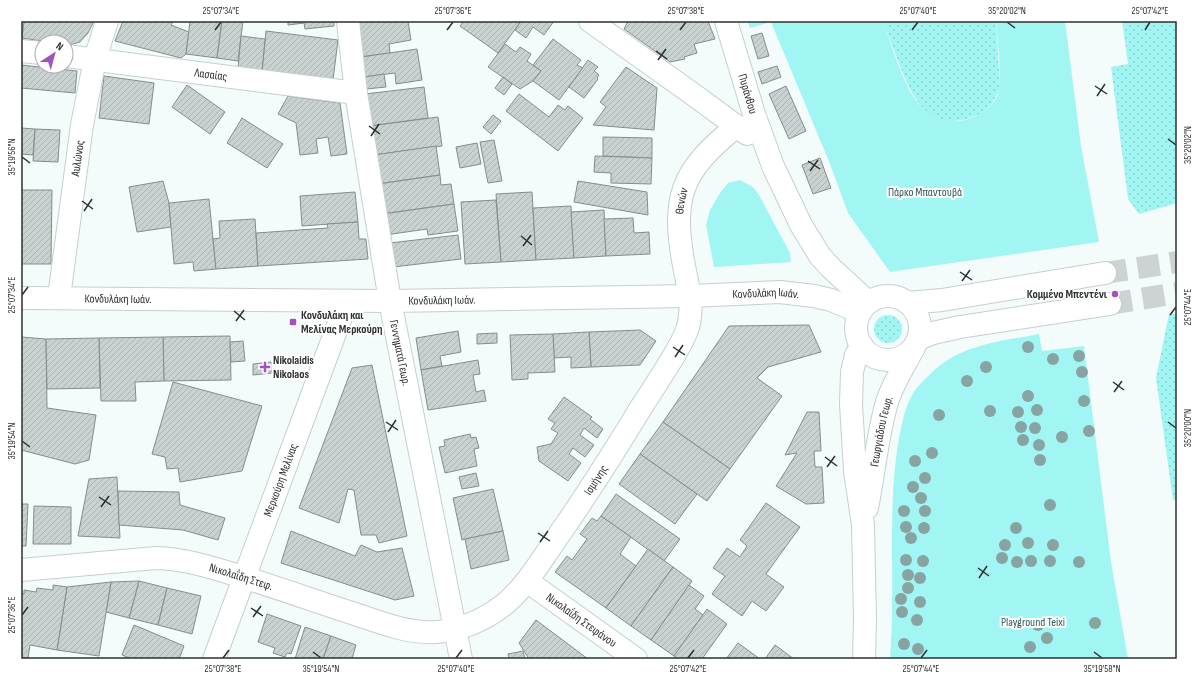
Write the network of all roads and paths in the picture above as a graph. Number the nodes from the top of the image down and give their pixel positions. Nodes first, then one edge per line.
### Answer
1 (107, 21) edge
2 (348, 21) edge
3 (590, 21) edge
4 (726, 21) edge
5 (21, 51) edge
6 (34, 52) edge
7 (74, 57) edge
8 (95, 60) junction
9 (356, 93) junction
10 (736, 126) junction
11 (773, 166) junction
12 (1105, 274) tunnel mouth
13 (690, 296) junction
14 (59, 297) junction
15 (21, 298) edge
16 (347, 301) junction
17 (390, 301) junction
18 (908, 303) junction
19 (1110, 304) tunnel mouth
20 (864, 307) junction
21 (916, 341) junction
22 (862, 346) junction
23 (863, 525) junction
24 (21, 570) edge
25 (245, 578) junction
26 (527, 581) junction
27 (455, 629) junction
28 (214, 659) edge
29 (461, 659) edge
30 (636, 659) edge
31 (864, 659) edge

1 - 8 street, Αυλώνος
2 - 9 street, Γεννηματά Γεωρ.
3 - 10 street
4 - 11 street, Πυράνθου
5 - 6 street
7 - 8 street, Λασαίας
8 - 9 street, Λασαίας
8 - 14 street, Αυλώνος
9 - 17 street, Γεννηματά Γεωρ.
10 - 11 street
10 - 13 street, Θενών
11 - 20 street
12 - 18 street
13 - 17 street, Κονδυλάκη Ιωάν.
13 - 20 street, Κονδυλάκη Ιωάν.
13 - 26 street, Ισμήνης
14 - 15 street, Κονδυλάκη Ιωάν.
14 - 16 street, Κονδυλάκη Ιωάν.
16 - 17 street, Κονδυλάκη Ιωάν.
16 - 25 street, Μερκούρη Μελίνας
17 - 27 street, Γεννηματά Γεωρ.
18 - 20 street
18 - 21 street
19 - 21 street
20 - 22 street
21 - 22 street
21 - 23 street, Γεωργιάδου Γεωρ.
22 - 23 street, Γεωργιάδου Γεωρ.
23 - 31 street, Γεωργιάδου Γεωρ.
24 - 25 street, Νικολαΐδη Στεφ.
25 - 27 street, Νικολαΐδη Στεφ.
25 - 28 street, Μερκούρη Μελίνας
26 - 27 street, Ισμήνης
26 - 30 street, Νικολαΐδη Στεφάνου
27 - 29 street, Γεννηματά Γεωρ.

